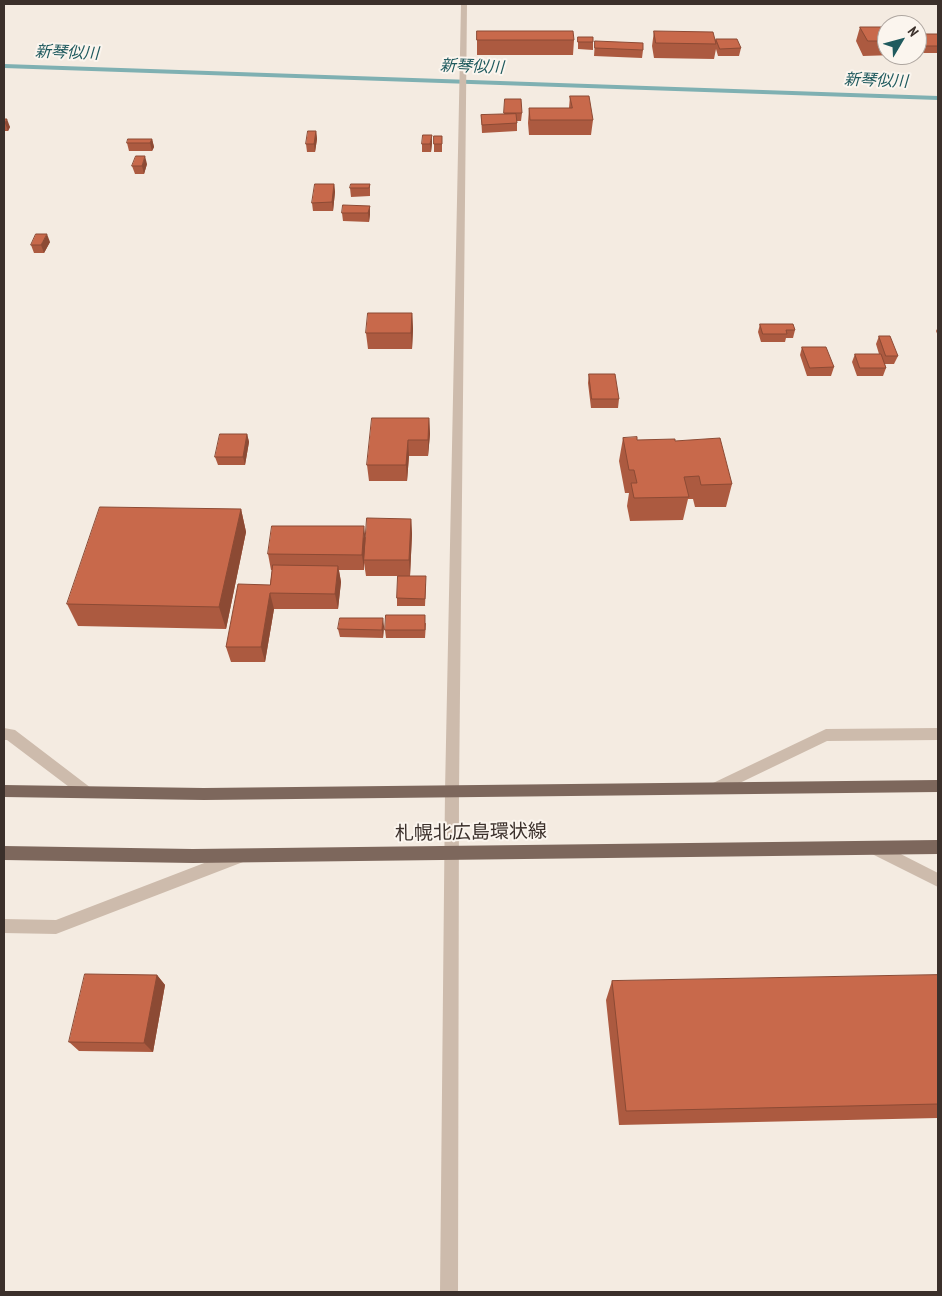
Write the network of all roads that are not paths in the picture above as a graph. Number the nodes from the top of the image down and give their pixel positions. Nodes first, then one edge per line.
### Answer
1 (464, 4) edge
2 (4, 734) edge
3 (938, 734) edge
4 (938, 786) edge
5 (716, 788) junction
6 (4, 791) edge
7 (452, 791) junction
8 (86, 792) junction
9 (938, 847) edge
10 (874, 848) junction
11 (4, 853) edge
12 (453, 853) junction
13 (242, 855) junction
14 (938, 880) edge
15 (4, 926) edge
16 (449, 1292) edge

1 - 7 street
2 - 8 street
3 - 5 street
4 - 5 main road
5 - 7 main road
6 - 8 main road
7 - 8 main road
7 - 12 street
9 - 10 main road, 札幌北広島環状線
10 - 12 main road, 札幌北広島環状線
10 - 14 street
11 - 13 main road, 札幌北広島環状線
12 - 13 main road, 札幌北広島環状線
12 - 16 street
13 - 15 street

